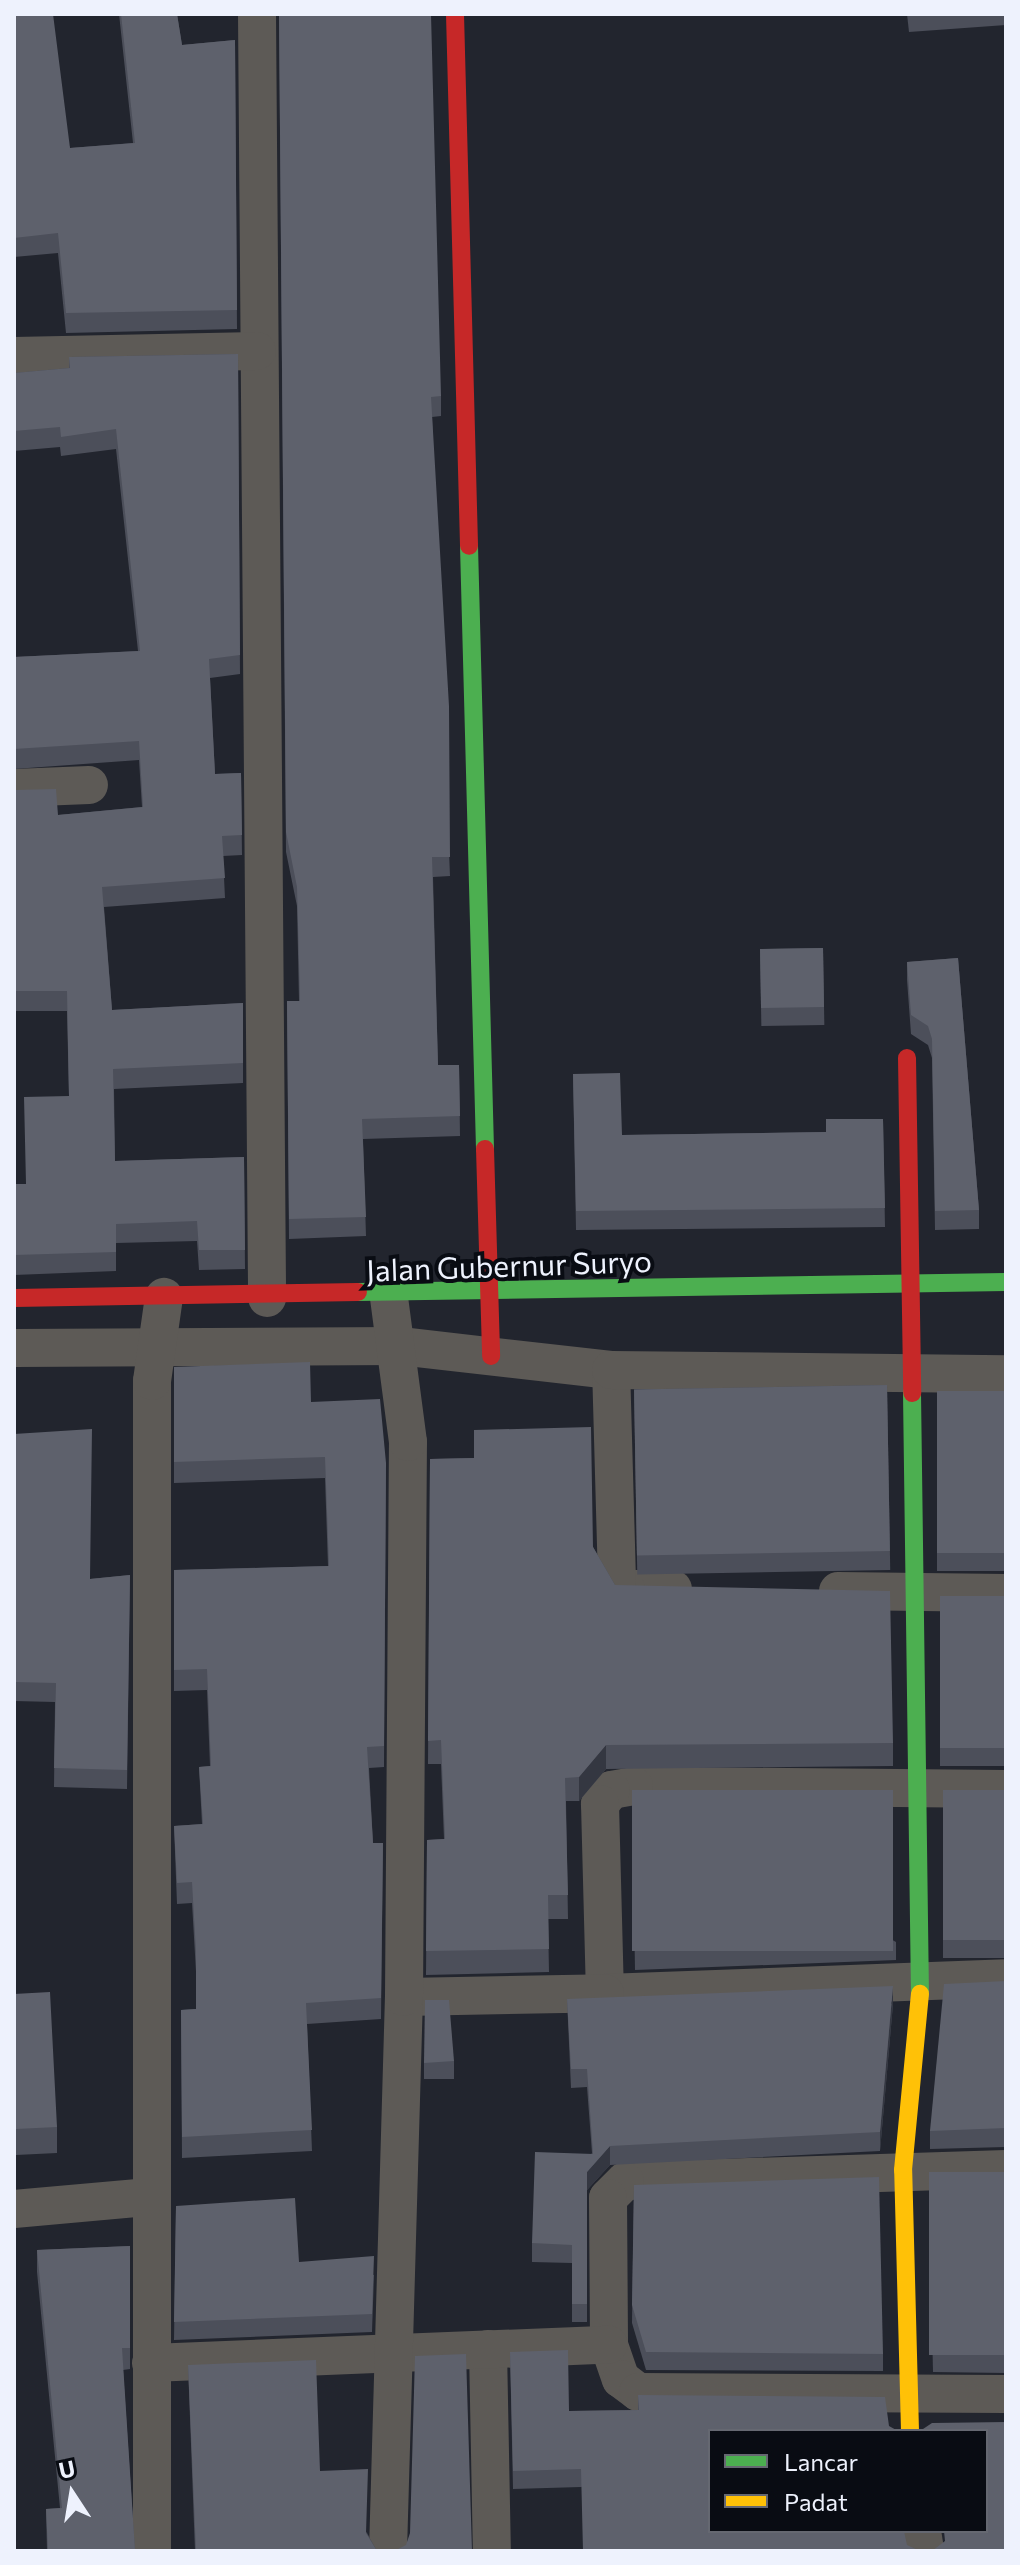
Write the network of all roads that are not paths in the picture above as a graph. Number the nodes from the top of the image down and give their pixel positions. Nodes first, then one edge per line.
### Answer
1 (257, 14) edge
2 (455, 14) edge
3 (257, 351) junction
4 (14, 356) edge
5 (89, 785) dead end
6 (14, 788) edge
7 (907, 1058) dead end
8 (1006, 1282) edge
9 (911, 1284) junction
10 (490, 1291) junction
11 (164, 1297) junction
12 (14, 1298) edge
13 (267, 1298) junction
14 (389, 1298) junction
15 (157, 1343) junction
16 (400, 1346) junction
17 (14, 1348) edge
18 (491, 1356) junction
19 (611, 1370) junction
20 (917, 1373) junction
21 (1006, 1374) edge
22 (717, 1590) edge
23 (793, 1591) edge
24 (914, 1592) junction
25 (1006, 1593) edge
26 (918, 1789) junction
27 (1006, 1789) edge
28 (921, 1978) junction
29 (1006, 1978) edge
30 (605, 1993) junction
31 (404, 1997) junction
32 (1006, 2169) edge
33 (903, 2170) junction
34 (149, 2197) junction
35 (14, 2209) edge
36 (609, 2345) junction
37 (488, 2349) junction
38 (393, 2355) junction
39 (151, 2363) junction
40 (1006, 2394) edge
41 (908, 2414) edge
42 (152, 2551) edge
43 (388, 2551) edge
44 (492, 2551) edge

1 - 3 street
2 - 10 street
3 - 4 street
3 - 13 street
5 - 6 street
7 - 9 street
8 - 9 street, Jalan Gubernur Suryo
9 - 10 street, Jalan Gubernur Suryo
9 - 20 street
10 - 14 street, Jalan Gubernur Suryo
10 - 18 street
11 - 12 street, Jalan Gubernur Suryo
11 - 13 street, Jalan Gubernur Suryo
11 - 15 street
13 - 14 street, Jalan Gubernur Suryo
14 - 16 street
15 - 16 street
15 - 17 street
15 - 34 street
16 - 18 street
16 - 31 street
18 - 19 street
19 - 20 street
19 - 22 street
20 - 21 street
20 - 24 street
23 - 24 street
24 - 25 street
24 - 26 street
26 - 27 street
26 - 28 street
26 - 30 street
28 - 29 street
28 - 30 street
28 - 33 street
30 - 31 street
31 - 38 street
32 - 33 street
33 - 36 street
33 - 41 street
34 - 35 street
34 - 39 street
36 - 37 street
36 - 41 street
37 - 38 street
37 - 44 street
38 - 39 street
38 - 43 street
39 - 42 street
40 - 41 street

